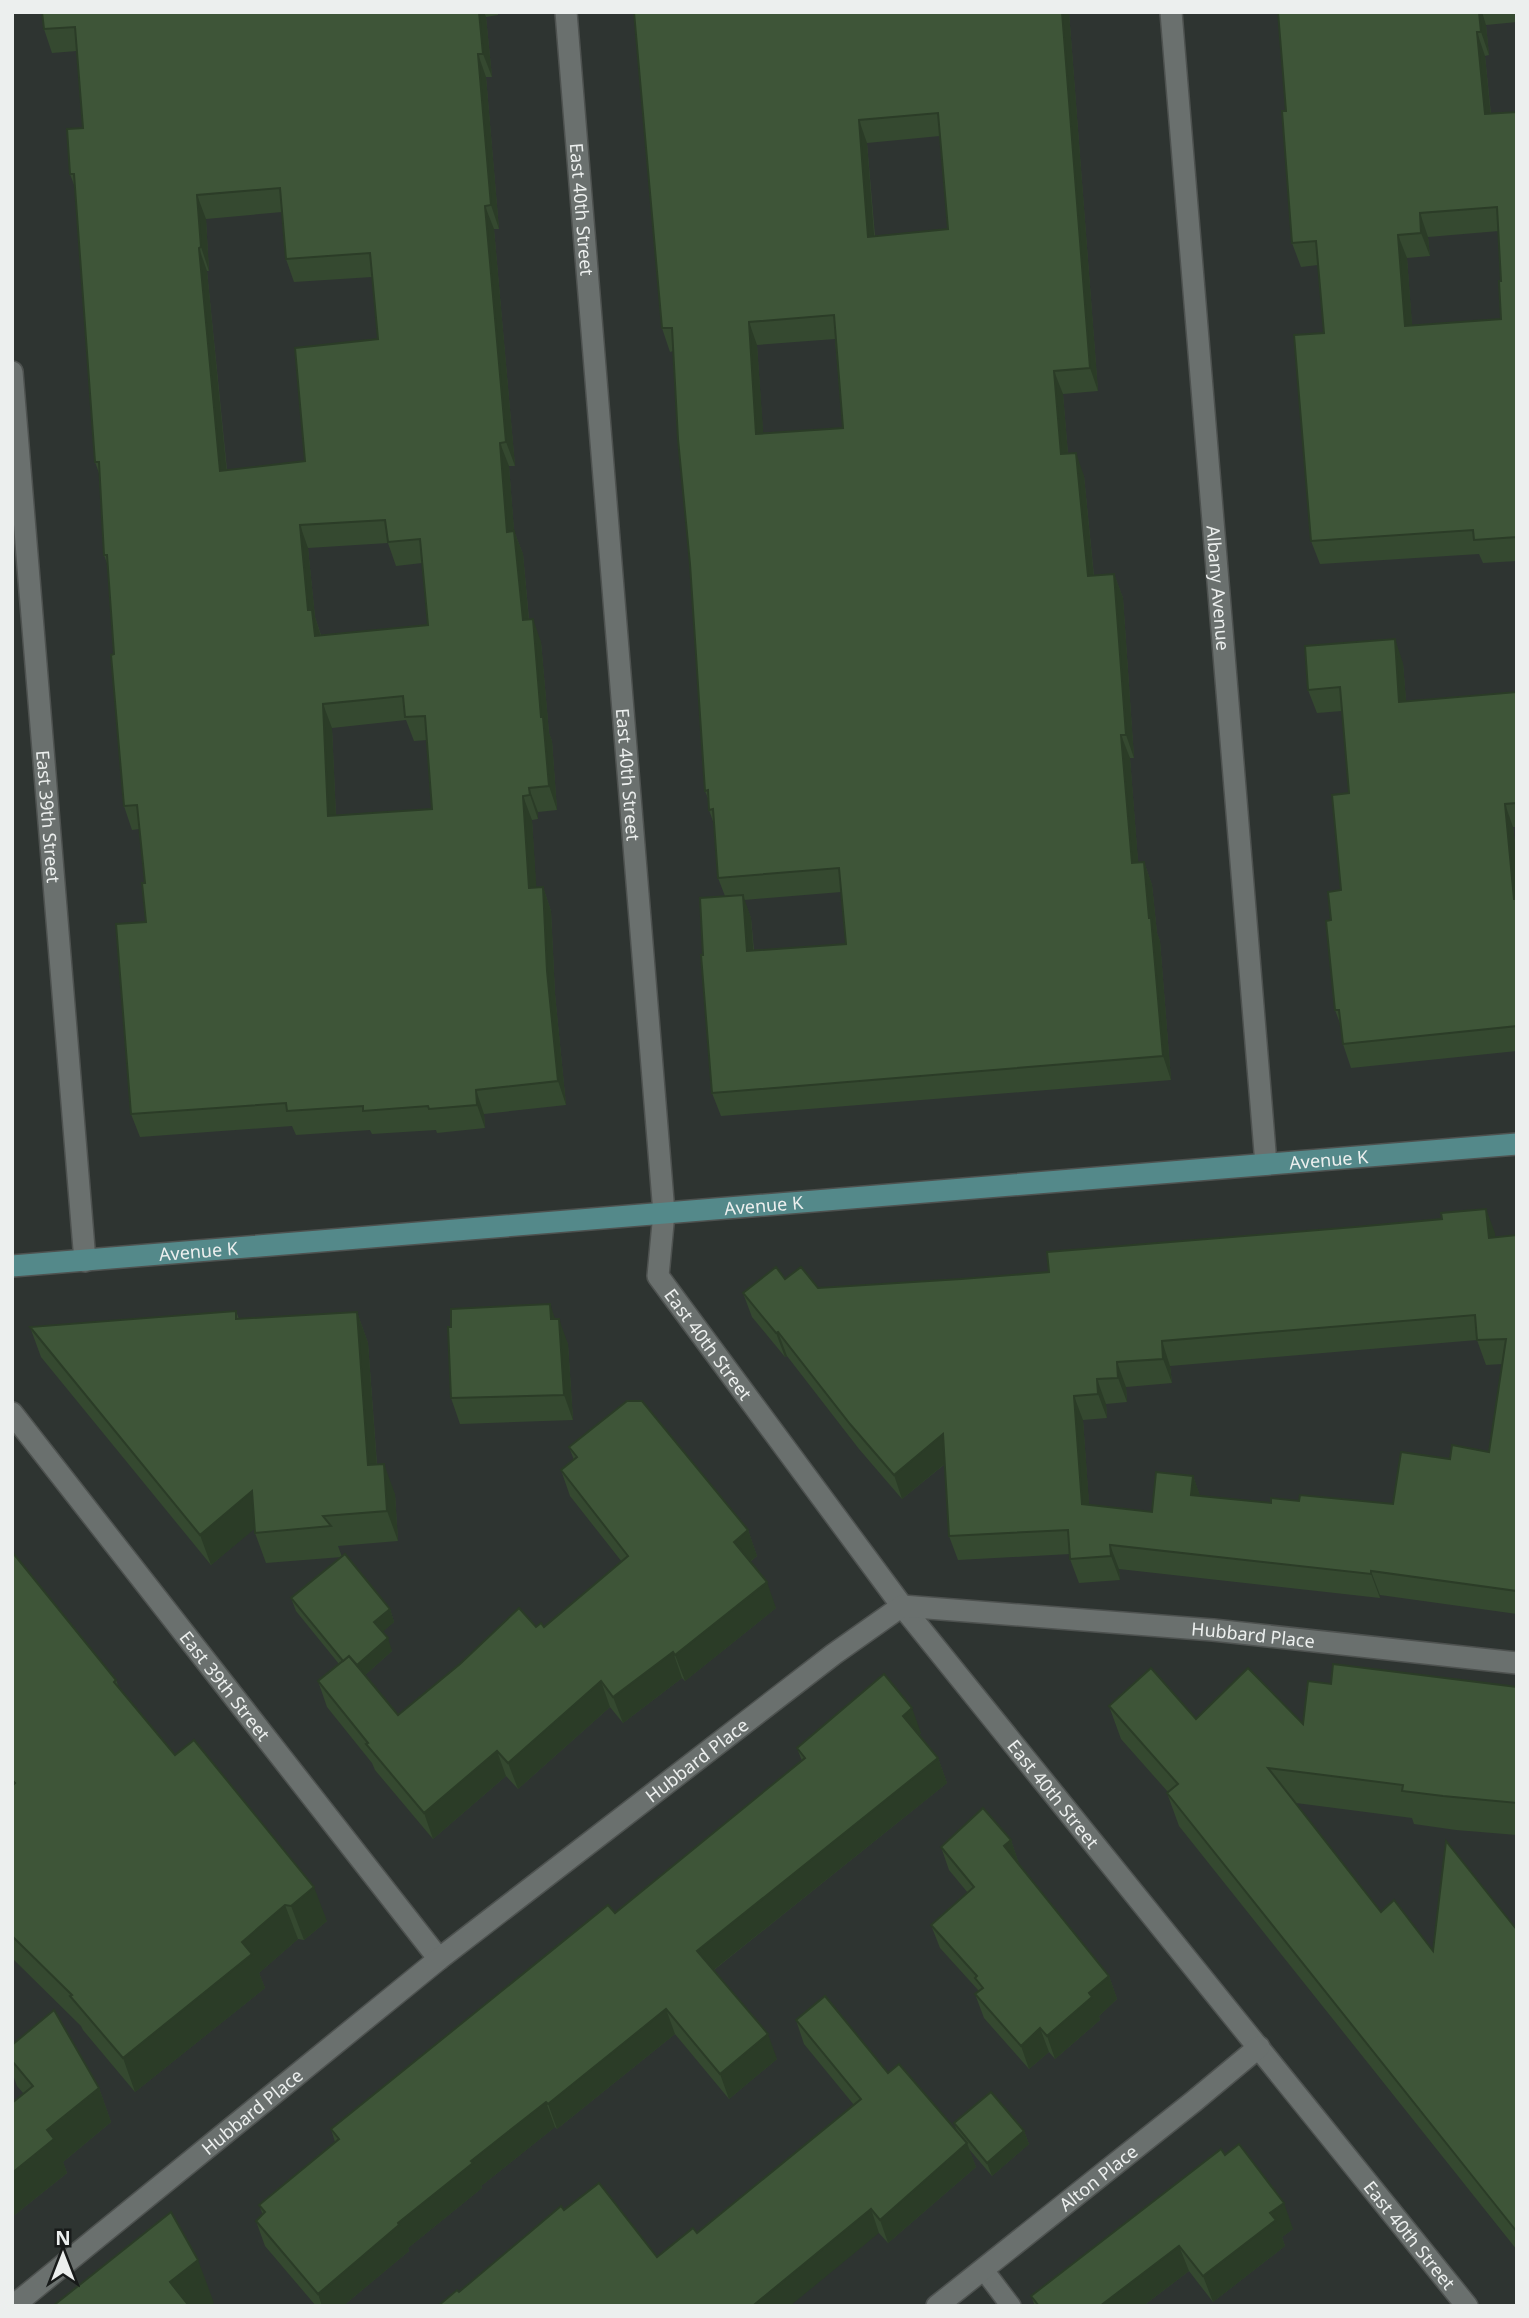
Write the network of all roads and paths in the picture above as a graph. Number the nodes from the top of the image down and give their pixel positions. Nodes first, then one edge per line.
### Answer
1 (566, 12) edge
2 (1171, 12) edge
3 (12, 372) edge
4 (1517, 1144) edge
5 (1266, 1164) junction
6 (664, 1213) junction
7 (85, 1261) junction
8 (12, 1266) edge
9 (12, 1413) edge
10 (902, 1606) junction
11 (1517, 1663) edge
12 (439, 1959) junction
13 (1259, 2047) junction
14 (983, 2269) junction
15 (13, 2306) edge
16 (937, 2306) edge
17 (1011, 2306) edge
18 (1467, 2306) edge

1 - 6 street, East 40th Street
2 - 5 street, Albany Avenue
3 - 7 street, East 39th Street
4 - 5 street, Avenue K
5 - 6 street, Avenue K
6 - 7 street, Avenue K
6 - 10 street, East 40th Street
7 - 8 street, Avenue K
9 - 12 street, East 39th Street
10 - 11 street, Hubbard Place
10 - 12 street, Hubbard Place
10 - 13 street, East 40th Street
12 - 15 street, Hubbard Place
13 - 14 street, Alton Place
13 - 18 street, East 40th Street
14 - 16 street, Alton Place
14 - 17 lane

